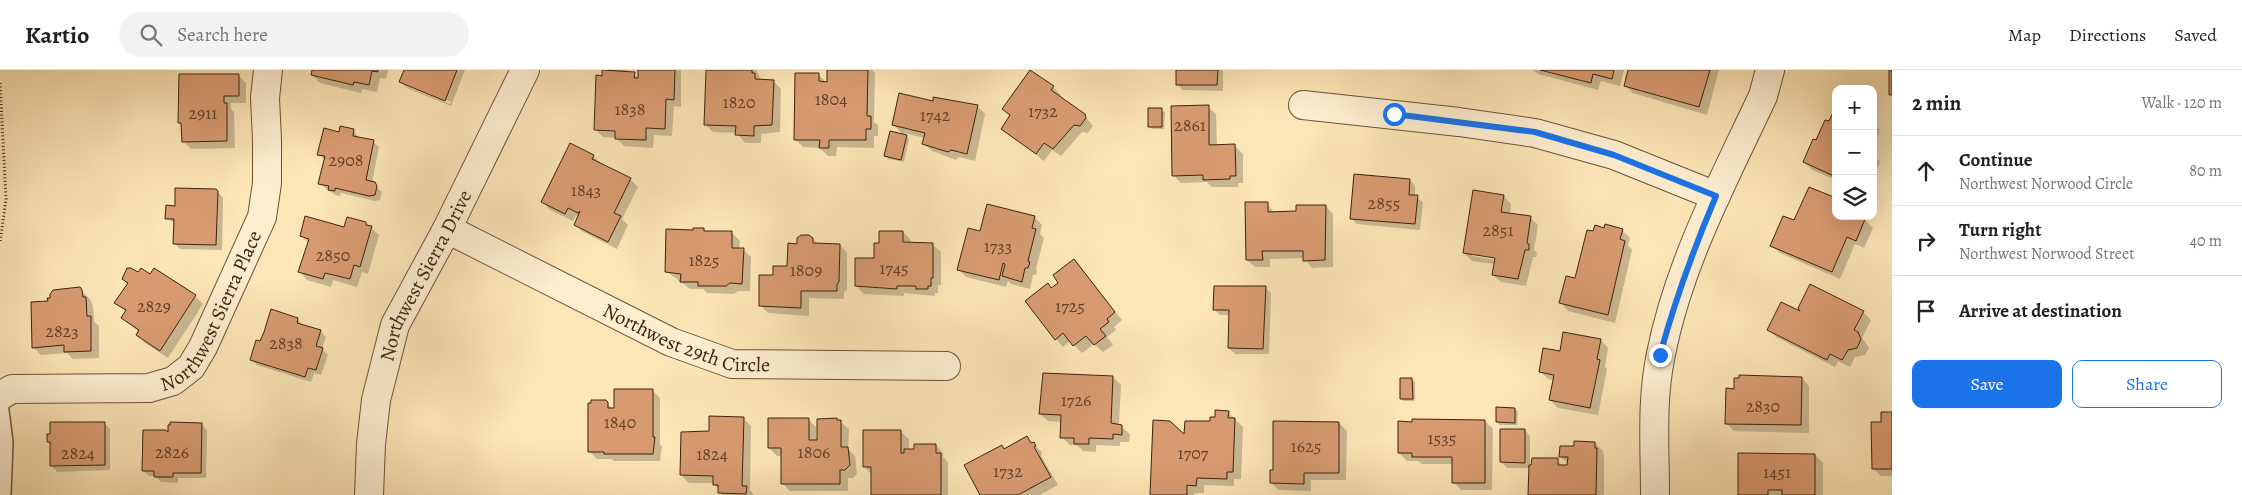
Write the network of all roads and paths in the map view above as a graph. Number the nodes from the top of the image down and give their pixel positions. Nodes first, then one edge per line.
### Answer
1 (268, 70) edge
2 (525, 70) edge
3 (1770, 70) edge
4 (0, 82) edge
5 (1303, 105) dead end
6 (1716, 196) junction
7 (447, 229) junction
8 (0, 243) edge
9 (946, 366) dead end
10 (0, 396) edge
11 (0, 403) edge
12 (3, 495) edge
13 (369, 495) edge
14 (1655, 495) edge

1 - 10 street, Northwest Sierra Place
2 - 7 street, Northwest Sierra Drive
3 - 6 street
4 - 8 path
5 - 6 street
6 - 14 street
7 - 9 street, Northwest 29th Circle
7 - 13 street, Northwest Sierra Drive
11 - 12 lane

